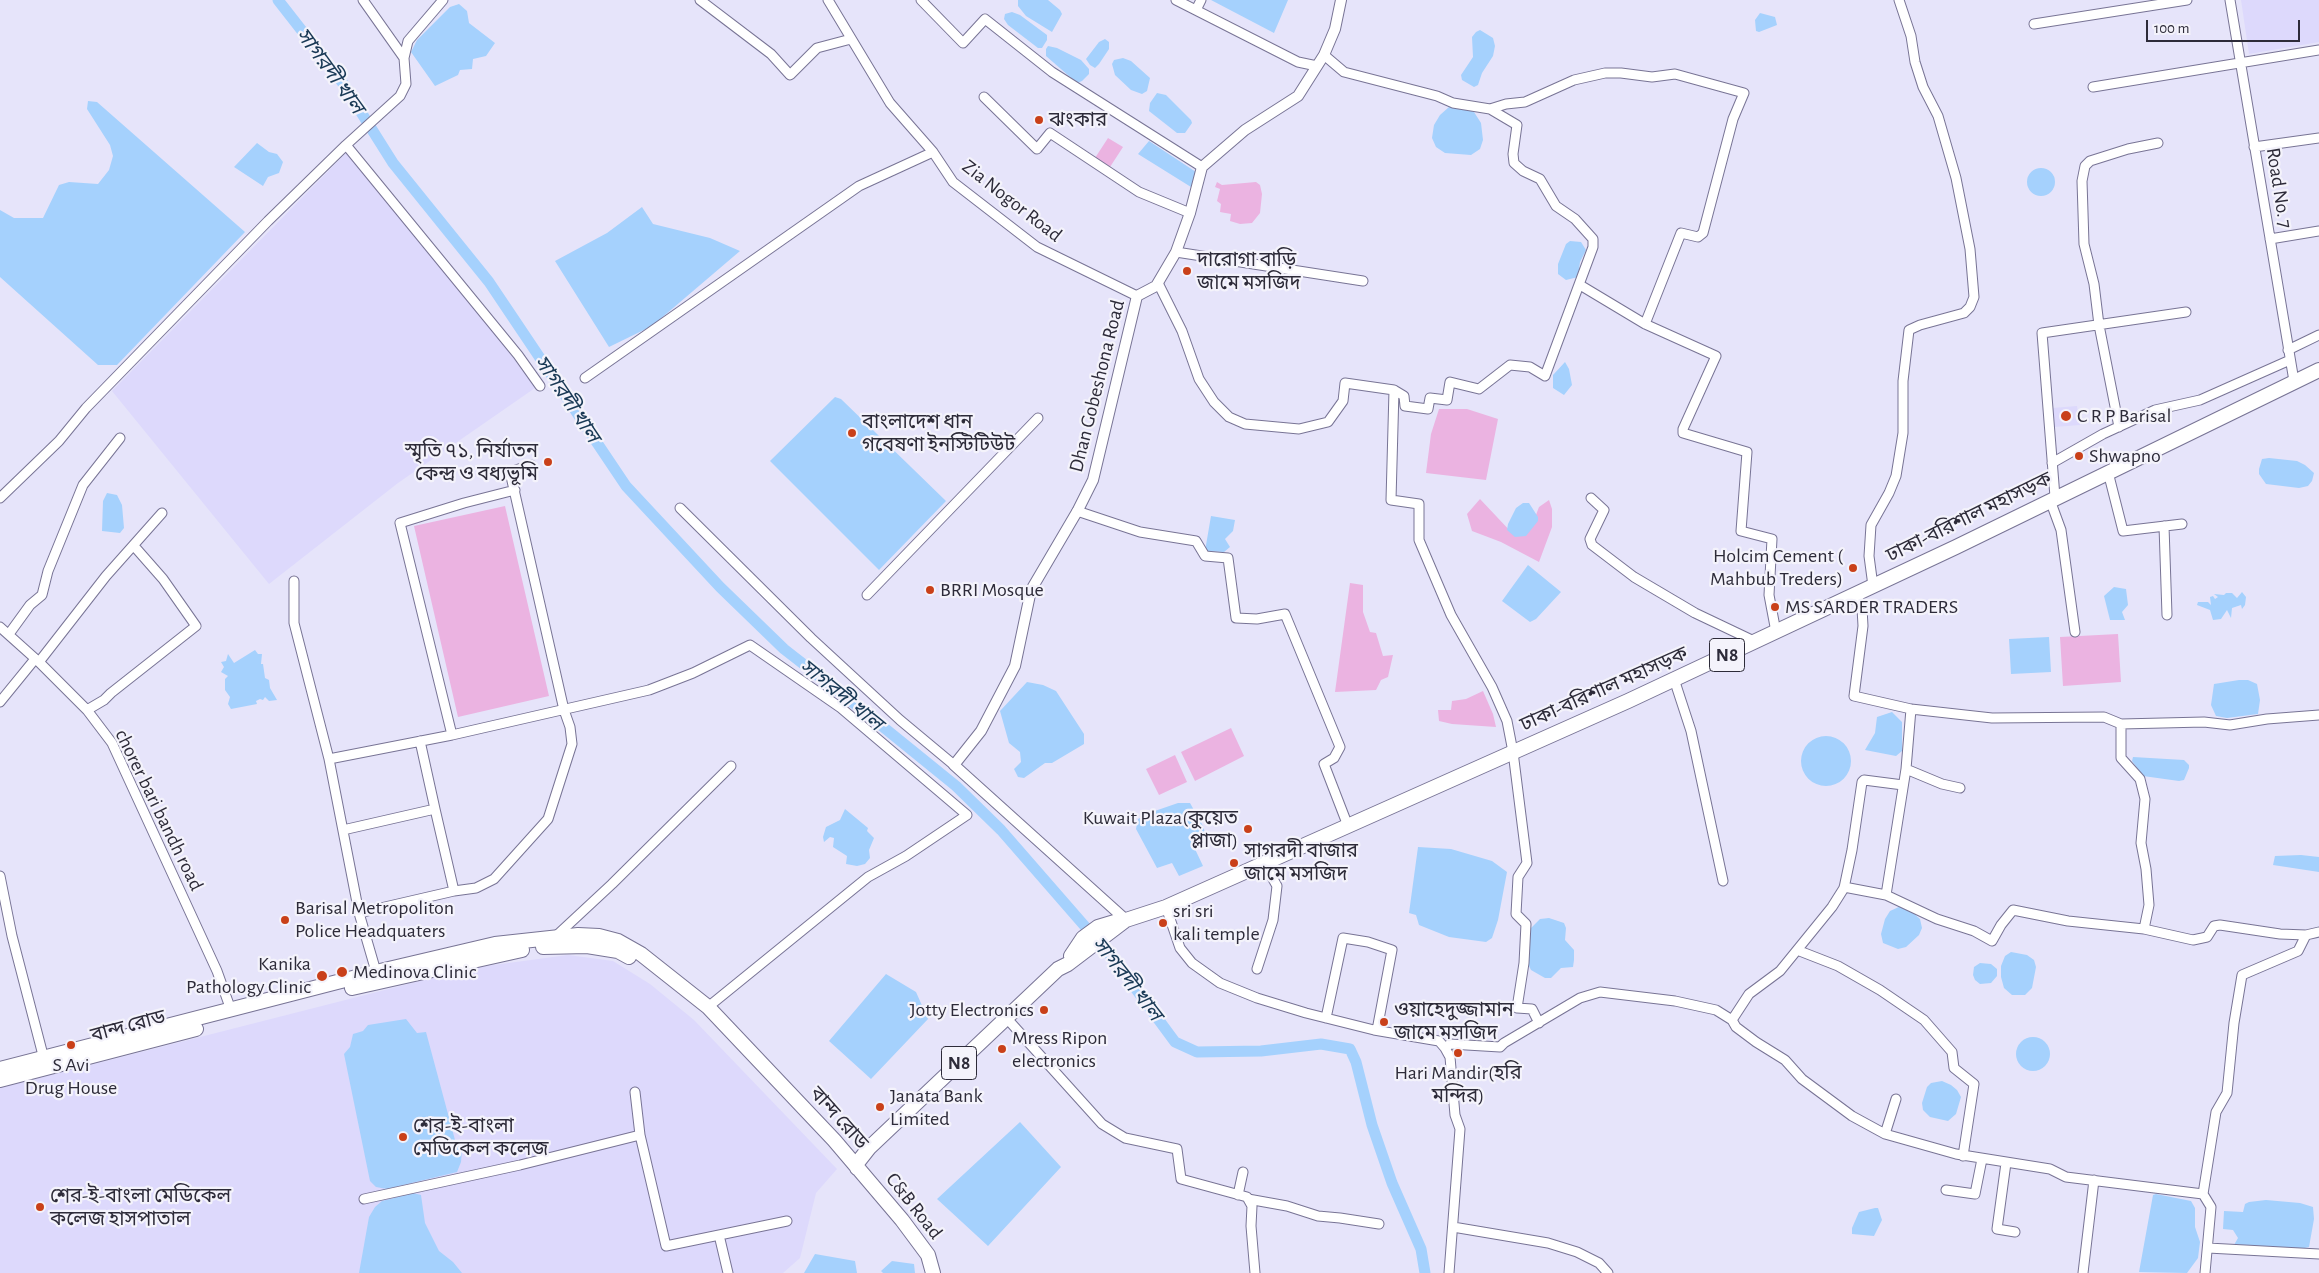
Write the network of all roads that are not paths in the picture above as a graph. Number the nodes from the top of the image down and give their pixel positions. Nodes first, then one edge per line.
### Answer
1 (363, 0) edge
2 (443, 0) edge
3 (700, 0) edge
4 (828, 0) edge
5 (921, 0) edge
6 (1176, 0) edge
7 (1200, 0) edge
8 (1341, 0) edge
9 (1899, 0) edge
10 (2187, 0) edge
11 (2230, 0) edge
12 (1196, 10) junction
13 (2034, 24) dead end
14 (851, 38) junction
15 (2319, 50) edge
16 (1324, 55) junction
17 (404, 58) junction
18 (2241, 64) junction
19 (1317, 66) junction
20 (2093, 88) dead end
21 (984, 97) dead end
22 (1490, 109) junction
23 (2319, 138) edge
24 (349, 142) junction
25 (2158, 144) dead end
26 (2254, 147) junction
27 (934, 152) junction
28 (1202, 167) junction
29 (1190, 214) junction
30 (2319, 231) edge
31 (2270, 239) junction
32 (1176, 252) junction
33 (1363, 281) dead end
34 (1158, 283) junction
35 (1580, 285) junction
36 (1137, 296) junction
37 (2186, 312) dead end
38 (1645, 324) junction
39 (2099, 325) junction
40 (2319, 334) edge
41 (2289, 355) junction
42 (2319, 370) edge
43 (585, 378) dead end
44 (2294, 381) junction
45 (540, 386) dead end
46 (1394, 390) junction
47 (1038, 418) dead end
48 (2118, 427) junction
49 (120, 438) dead end
50 (2052, 464) junction
51 (532, 465) dead end
52 (2108, 472) junction
53 (515, 490) junction
54 (0, 498) edge
55 (1591, 498) dead end
56 (2052, 499) junction
57 (680, 508) dead end
58 (1078, 512) junction
59 (162, 513) dead end
60 (2182, 524) dead end
61 (2164, 526) junction
62 (134, 546) junction
63 (294, 580) dead end
64 (1873, 586) junction
65 (1856, 594) junction
66 (867, 596) dead end
67 (2167, 615) dead end
68 (0, 627) edge
69 (1776, 632) junction
70 (2075, 632) dead end
71 (9, 634) junction
72 (1756, 642) junction
73 (37, 660) junction
74 (1674, 680) junction
75 (0, 702) edge
76 (1911, 709) junction
77 (87, 710) junction
78 (564, 710) junction
79 (2319, 716) edge
80 (2122, 724) junction
81 (452, 735) junction
82 (420, 741) junction
83 (1513, 752) junction
84 (329, 759) junction
85 (954, 765) junction
86 (731, 766) dead end
87 (1906, 769) junction
88 (1903, 785) junction
89 (1960, 788) dead end
90 (435, 809) junction
91 (1348, 826) junction
92 (343, 830) junction
93 (1264, 863) junction
94 (0, 876) edge
95 (1723, 881) dead end
96 (1844, 887) junction
97 (454, 891) junction
98 (1886, 895) junction
99 (1166, 907) junction
100 (359, 913) junction
101 (1126, 920) junction
102 (2144, 929) junction
103 (2319, 932) edge
104 (1106, 933) junction
105 (2306, 935) junction
106 (555, 937) junction
107 (1089, 947) junction
108 (1797, 950) junction
109 (1068, 964) junction
110 (1257, 968) dead end
111 (378, 977) junction
112 (708, 1007) junction
113 (231, 1010) junction
114 (1326, 1018) junction
115 (1732, 1020) junction
116 (1010, 1023) junction
117 (1539, 1023) junction
118 (1377, 1030) junction
119 (1444, 1048) junction
120 (44, 1058) junction
121 (0, 1069) edge
122 (0, 1080) edge
123 (635, 1092) dead end
124 (1896, 1099) dead end
125 (640, 1134) junction
126 (1885, 1134) junction
127 (1964, 1156) junction
128 (1982, 1159) junction
129 (2006, 1163) junction
130 (857, 1168) junction
131 (1243, 1172) dead end
132 (2094, 1180) junction
133 (1946, 1190) dead end
134 (2203, 1194) junction
135 (1238, 1195) junction
136 (364, 1199) dead end
137 (1248, 1200) junction
138 (787, 1222) dead end
139 (1379, 1224) dead end
140 (1452, 1227) junction
141 (2015, 1232) dead end
142 (719, 1235) junction
143 (2208, 1248) junction
144 (2319, 1254) edge
145 (728, 1273) edge
146 (933, 1273) edge
147 (1255, 1273) edge
148 (1449, 1273) edge
149 (1608, 1273) edge
150 (2083, 1273) edge
151 (2206, 1273) edge

1 - 17 street
2 - 17 street
3 - 14 street
4 - 14 street, Zia Nogor Road
5 - 28 street
6 - 12 street
7 - 12 street
8 - 16 street
9 - 64 street
10 - 13 street
11 - 18 street, Road No. 7
12 - 19 street
14 - 27 street, Zia Nogor Road
15 - 18 street
16 - 19 street
16 - 22 street
17 - 24 street
18 - 20 street
18 - 26 street, Road No. 7
19 - 28 street
21 - 29 street
22 - 35 street
22 - 38 street
23 - 26 street
24 - 45 street
24 - 54 street
25 - 39 street
26 - 31 street, Road No. 7
27 - 36 street, Zia Nogor Road
27 - 43 street
28 - 29 street, Dhan Gobeshona Road
29 - 32 street, Dhan Gobeshona Road
30 - 31 street
31 - 41 street, Road No. 7
32 - 33 street
32 - 34 street, Dhan Gobeshona Road
34 - 36 street, Dhan Gobeshona Road
34 - 46 street
35 - 38 street
35 - 46 street
36 - 58 street, Dhan Gobeshona Road
37 - 39 street
38 - 69 street
39 - 48 street
39 - 50 street
40 - 41 street
41 - 44 street, Road No. 7
41 - 48 street
42 - 44 highway, ঢাকা-বরিশাল মহাসড়ক / N8
44 - 52 highway, ঢাকা-বরিশাল মহাসড়ক / N8
46 - 83 street
47 - 66 street
48 - 50 street
49 - 71 street
50 - 56 street
51 - 53 street
52 - 56 highway, ঢাকা-বরিশাল মহাসড়ক / N8
52 - 61 street
53 - 78 street
53 - 81 street
55 - 72 street
56 - 64 highway, ঢাকা-বরিশাল মহাসড়ক / N8
56 - 70 street
57 - 85 street
58 - 85 street, Dhan Gobeshona Road
58 - 91 street
59 - 62 street
60 - 61 street
61 - 67 street
62 - 73 street
62 - 77 street
63 - 84 street
64 - 65 highway, ঢাকা-বরিশাল মহাসড়ক / N8
65 - 69 highway, ঢাকা-বরিশাল মহাসড়ক / N8
65 - 76 street
68 - 71 street, chorer bari bandh road
69 - 72 highway, ঢাকা-বরিশাল মহাসড়ক / N8
71 - 73 street, chorer bari bandh road
72 - 74 highway, ঢাকা-বরিশাল মহাসড়ক / N8
73 - 75 street
73 - 77 street, chorer bari bandh road
74 - 83 highway, ঢাকা-বরিশাল মহাসড়ক / N8
74 - 95 street
76 - 80 street
76 - 87 street
77 - 113 street, chorer bari bandh road
78 - 81 street
78 - 97 street
78 - 112 street
79 - 80 street
80 - 102 street
81 - 82 street
82 - 84 street
82 - 90 street
83 - 91 highway, ঢাকা-বরিশাল মহাসড়ক / N8
83 - 117 street
84 - 92 street
85 - 101 street
86 - 106 street
87 - 88 street
87 - 89 street
88 - 96 street
88 - 98 street
90 - 92 street
90 - 97 street
91 - 93 highway, ঢাকা-বরিশাল মহাসড়ক / N8
92 - 100 street
93 - 99 highway, ঢাকা-বরিশাল মহাসড়ক / N8
93 - 110 street
94 - 120 street
96 - 98 street
96 - 108 street
97 - 100 street
98 - 102 street
99 - 101 highway, ঢাকা-বরিশাল মহাসড়ক / N8
99 - 114 street
100 - 111 street
101 - 104 highway, N8
101 - 104 highway, N8
102 - 105 street
103 - 105 street
104 - 107 highway, N8
105 - 134 street
106 - 111 highway, বান্দ রোড
106 - 112 highway, বান্দ রোড
107 - 109 highway, N8
107 - 109 highway, N8
108 - 115 street
108 - 127 street
109 - 116 highway, N8
109 - 130 highway, N8
111 - 113 highway, বান্দ রোড
111 - 122 highway, বান্দ রোড
111 - 130 highway, বান্দ রোড
112 - 130 highway, বান্দ রোড
113 - 120 highway, বান্দ রোড
114 - 118 street
114 - 118 street
115 - 117 street
115 - 126 street
116 - 130 highway, N8
116 - 135 street
117 - 119 street
118 - 119 street
119 - 140 street
120 - 121 highway, বান্দ রোড
123 - 125 street
124 - 126 street
125 - 136 street
125 - 142 street
126 - 127 street
127 - 128 street
128 - 129 street
128 - 133 street
129 - 132 street
129 - 141 street
130 - 146 highway, C&B Road
131 - 135 street
132 - 134 street
132 - 150 street
134 - 143 street
135 - 137 street
137 - 139 street
137 - 147 street
138 - 142 street
140 - 148 street
140 - 149 street
142 - 145 street
143 - 144 street
143 - 151 street

